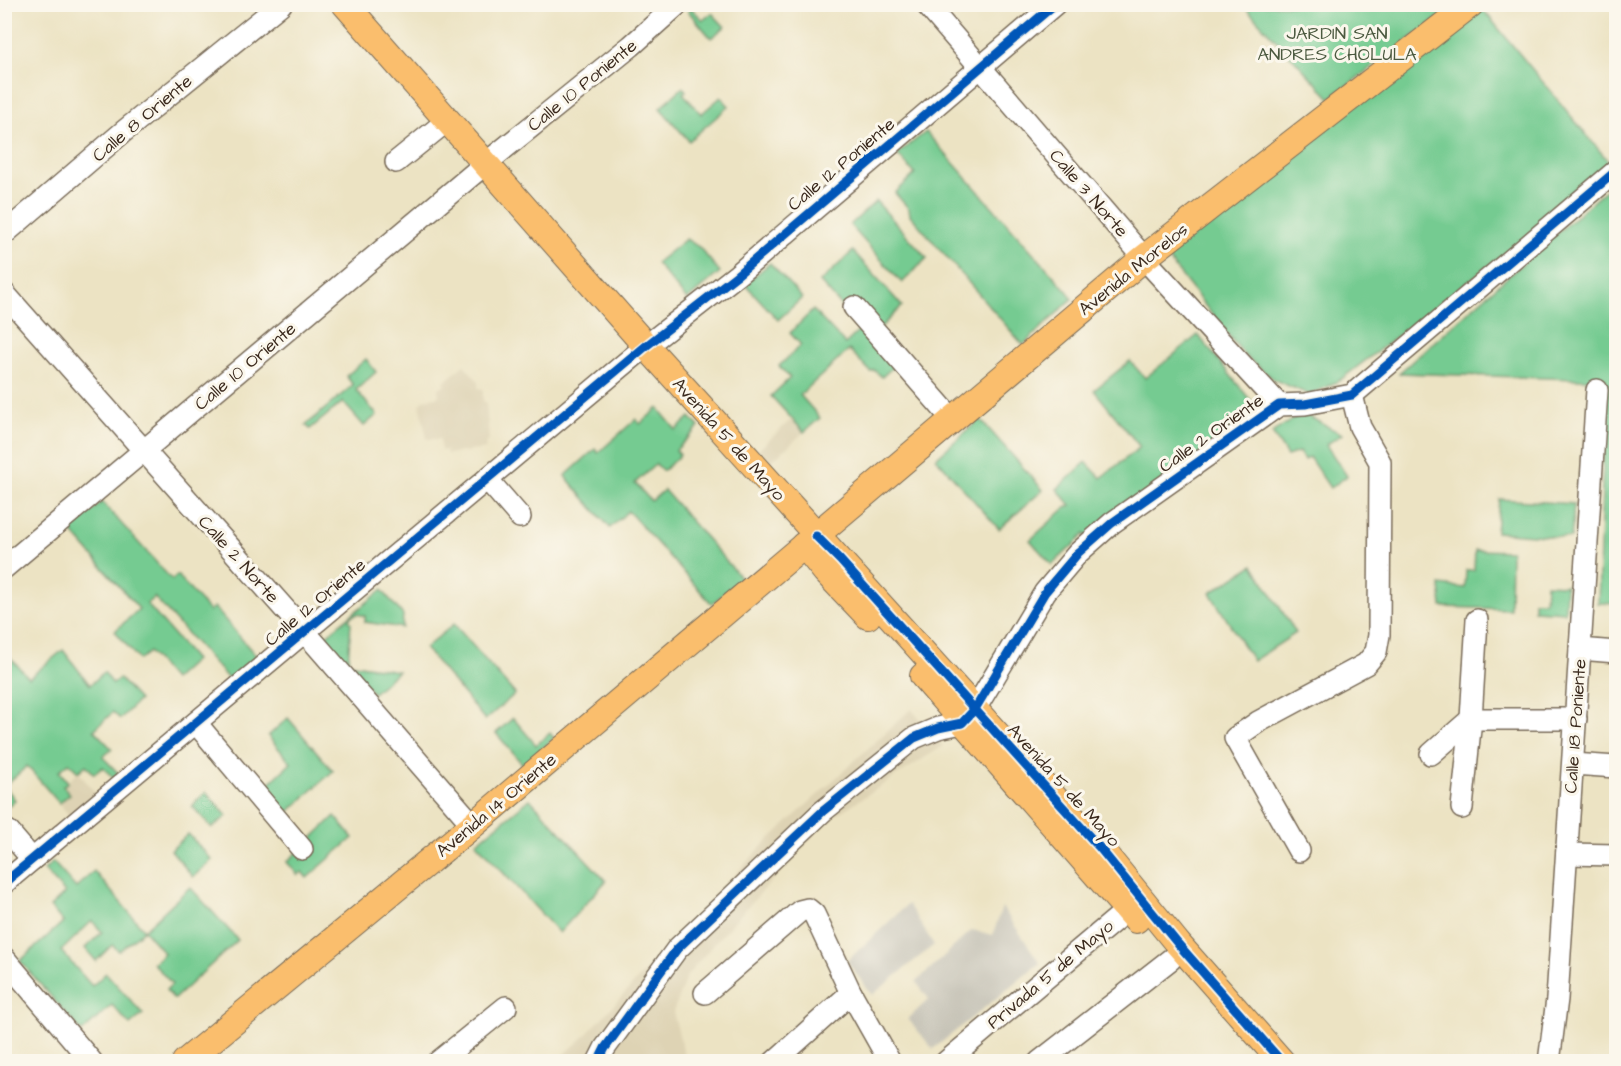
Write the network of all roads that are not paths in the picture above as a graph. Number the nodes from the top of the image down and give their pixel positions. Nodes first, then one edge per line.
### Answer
1 (281, 4) edge
2 (345, 4) edge
3 (678, 4) edge
4 (926, 4) edge
5 (1055, 4) edge
6 (1471, 4) edge
7 (980, 68) junction
8 (448, 120) junction
9 (396, 162) dead end
10 (485, 164) junction
11 (1617, 171) edge
12 (4, 234) edge
13 (1144, 258) junction
14 (4, 293) edge
15 (854, 307) dead end
16 (646, 346) junction
17 (1598, 390) dead end
18 (1352, 395) junction
19 (1279, 405) junction
20 (953, 420) junction
21 (143, 452) junction
22 (487, 479) junction
23 (520, 517) dead end
24 (810, 540) junction
25 (4, 568) edge
26 (1477, 620) dead end
27 (305, 632) junction
28 (1580, 649) junction
29 (1617, 652) edge
30 (969, 716) junction
31 (1471, 719) junction
32 (1576, 719) junction
33 (196, 723) junction
34 (1431, 753) dead end
35 (1573, 764) junction
36 (1617, 767) edge
37 (1462, 808) dead end
38 (473, 825) junction
39 (4, 833) edge
40 (302, 849) dead end
41 (1299, 851) dead end
42 (1567, 854) junction
43 (1617, 855) edge
44 (32, 859) junction
45 (4, 883) edge
46 (1127, 910) junction
47 (4, 958) edge
48 (1170, 959) junction
49 (705, 993) dead end
50 (851, 993) junction
51 (506, 1007) dead end
52 (92, 1062) edge
53 (185, 1062) edge
54 (438, 1062) edge
55 (598, 1062) edge
56 (774, 1062) edge
57 (890, 1062) edge
58 (946, 1062) edge
59 (1039, 1062) edge
60 (1260, 1062) edge
61 (1282, 1062) edge
62 (1549, 1062) edge

1 - 12 street, Calle 8 Oriente
2 - 8 main road, Avenida 5 de Mayo
3 - 10 street, Calle 10 Poniente
4 - 7 street, Calle 3 Norte
5 - 7 street, Calle 12 Poniente
6 - 13 main road, Avenida Morelos
7 - 13 street, Calle 3 Norte
7 - 16 street, Calle 12 Poniente
8 - 9 street
8 - 10 main road, Avenida 5 de Mayo
10 - 16 main road, Avenida 5 de Mayo
10 - 21 street, Calle 10 Oriente
11 - 18 street, Calle 2 Oriente
13 - 19 street, Calle 3 Norte
13 - 20 main road, Avenida Morelos
14 - 21 street, Calle 2 Norte
15 - 20 street
16 - 22 street, Calle 12 Oriente
16 - 24 main road, Avenida 5 de Mayo
17 - 28 street, Calle 18 Poniente
18 - 19 street, Calle 2 Oriente
18 - 41 street
19 - 30 street, Calle 2 Oriente
20 - 24 main road, Avenida Morelos
21 - 25 street, Calle 10 Oriente
21 - 27 street, Calle 2 Norte
22 - 23 street
22 - 27 street, Calle 12 Oriente
24 - 30 main road, Avenida 5 de Mayo
24 - 38 main road, Avenida 14 Oriente
26 - 31 street
27 - 33 street, Calle 12 Oriente
27 - 38 street, Calle 2 Norte
28 - 29 street
28 - 32 street, Calle 18 Poniente
30 - 46 main road, Avenida 5 de Mayo
30 - 55 street
30 - 61 main road, Avenida 5 de Mayo
31 - 32 street
31 - 34 street
31 - 37 street
32 - 35 street, Calle 18 Poniente
33 - 40 street
33 - 44 street, Calle 12 Oriente
35 - 36 street
35 - 42 street, Calle 18 Poniente
38 - 53 main road, Avenida 14 Oriente
39 - 44 street
42 - 43 street
42 - 62 street, Calle 18 Poniente
44 - 45 street, Calle 12 Oriente
46 - 48 main road, Avenida 5 de Mayo
46 - 58 street, Privada 5 de Mayo
47 - 52 street
48 - 59 street
48 - 60 main road, Avenida 5 de Mayo
49 - 50 street
50 - 56 street
50 - 57 street
51 - 54 street

